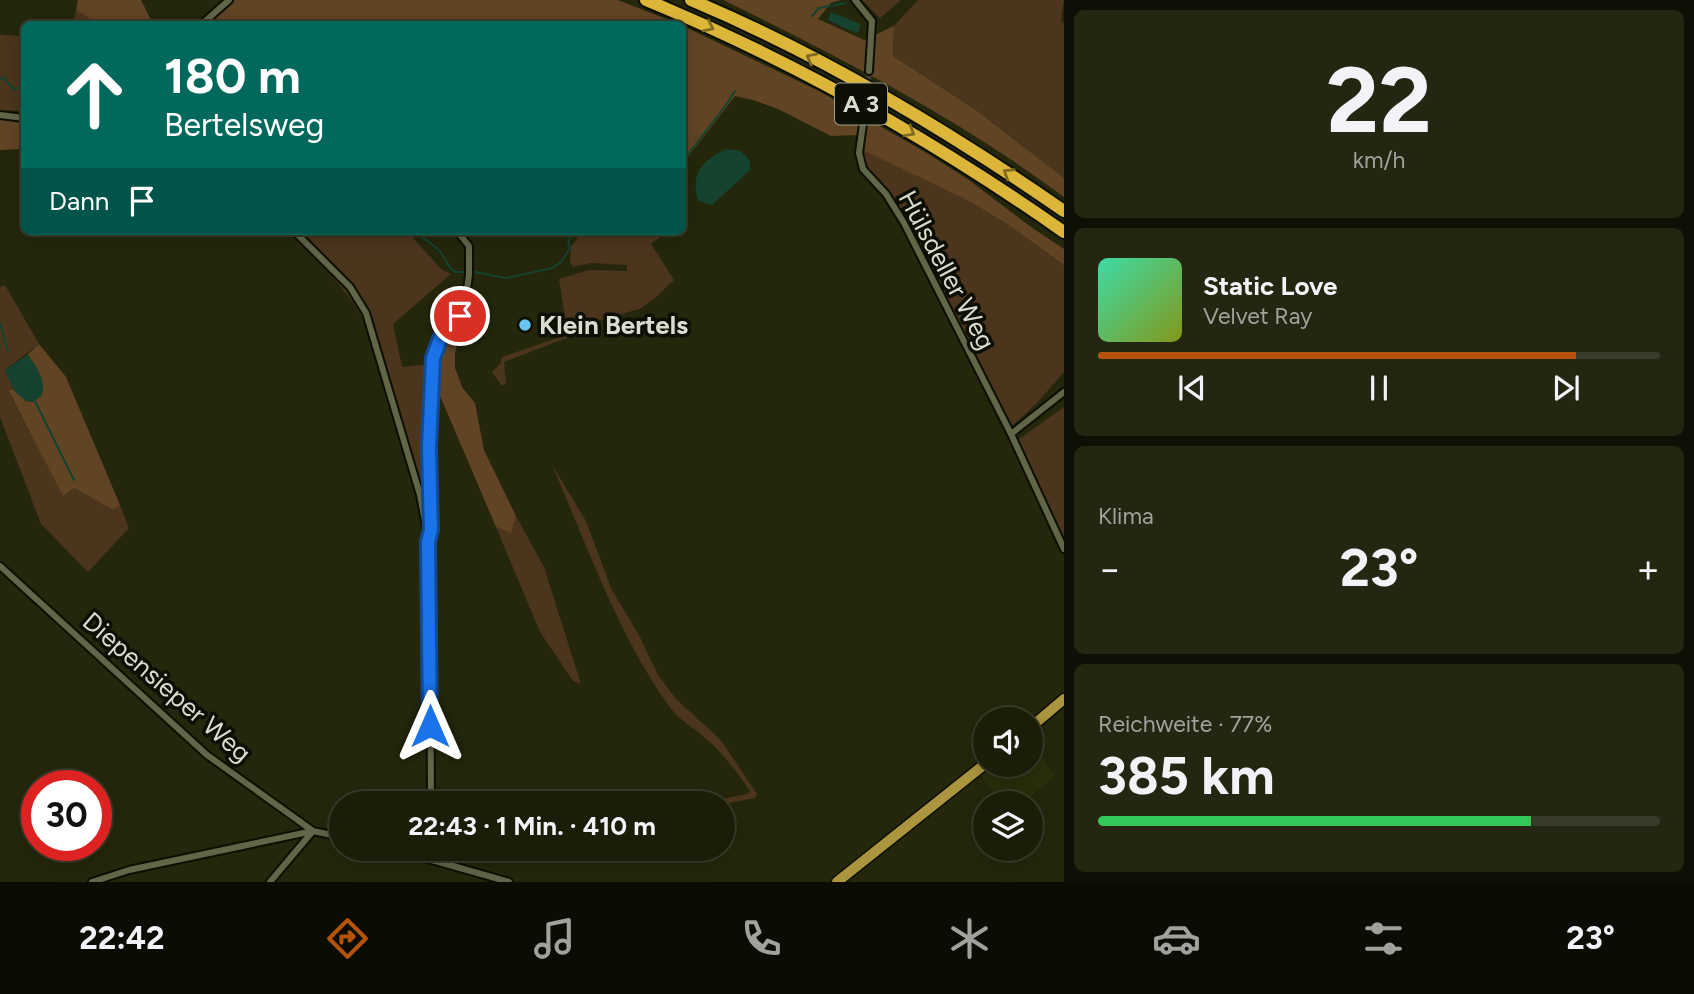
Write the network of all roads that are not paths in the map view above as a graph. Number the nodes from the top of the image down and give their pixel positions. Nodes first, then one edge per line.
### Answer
1 (229, 0) edge
2 (646, 0) edge
3 (691, 0) edge
4 (855, 0) edge
5 (205, 21) edge
6 (869, 71) tunnel mouth
7 (0, 116) edge
8 (21, 118) edge
9 (863, 124) tunnel mouth
10 (1064, 211) edge
11 (1064, 232) edge
12 (298, 235) edge
13 (460, 235) edge
14 (1064, 392) edge
15 (1011, 434) junction
16 (428, 542) junction
17 (1064, 549) edge
18 (0, 566) edge
19 (1064, 699) edge
20 (1043, 717) edge
21 (973, 774) edge
22 (430, 791) edge
23 (313, 831) junction
24 (329, 834) edge
25 (435, 861) edge
26 (439, 862) joint
27 (92, 882) edge
28 (270, 882) edge
29 (509, 882) edge
30 (837, 882) edge

1 - 5 street
2 -> 11 highway, A 3
10 -> 3 highway, A 3
4 - 6 street
7 - 8 street
9 - 15 street, Hülsdeller Weg
12 - 16 street
13 - 16 street
14 - 15 street
15 - 17 street, Hülsdeller Weg
16 - 22 street
18 - 23 street, Diepensieper Weg
19 - 20 main road
21 - 30 main road
23 - 24 street
23 - 27 street
23 - 28 street
25 - 26 street
26 - 29 street

